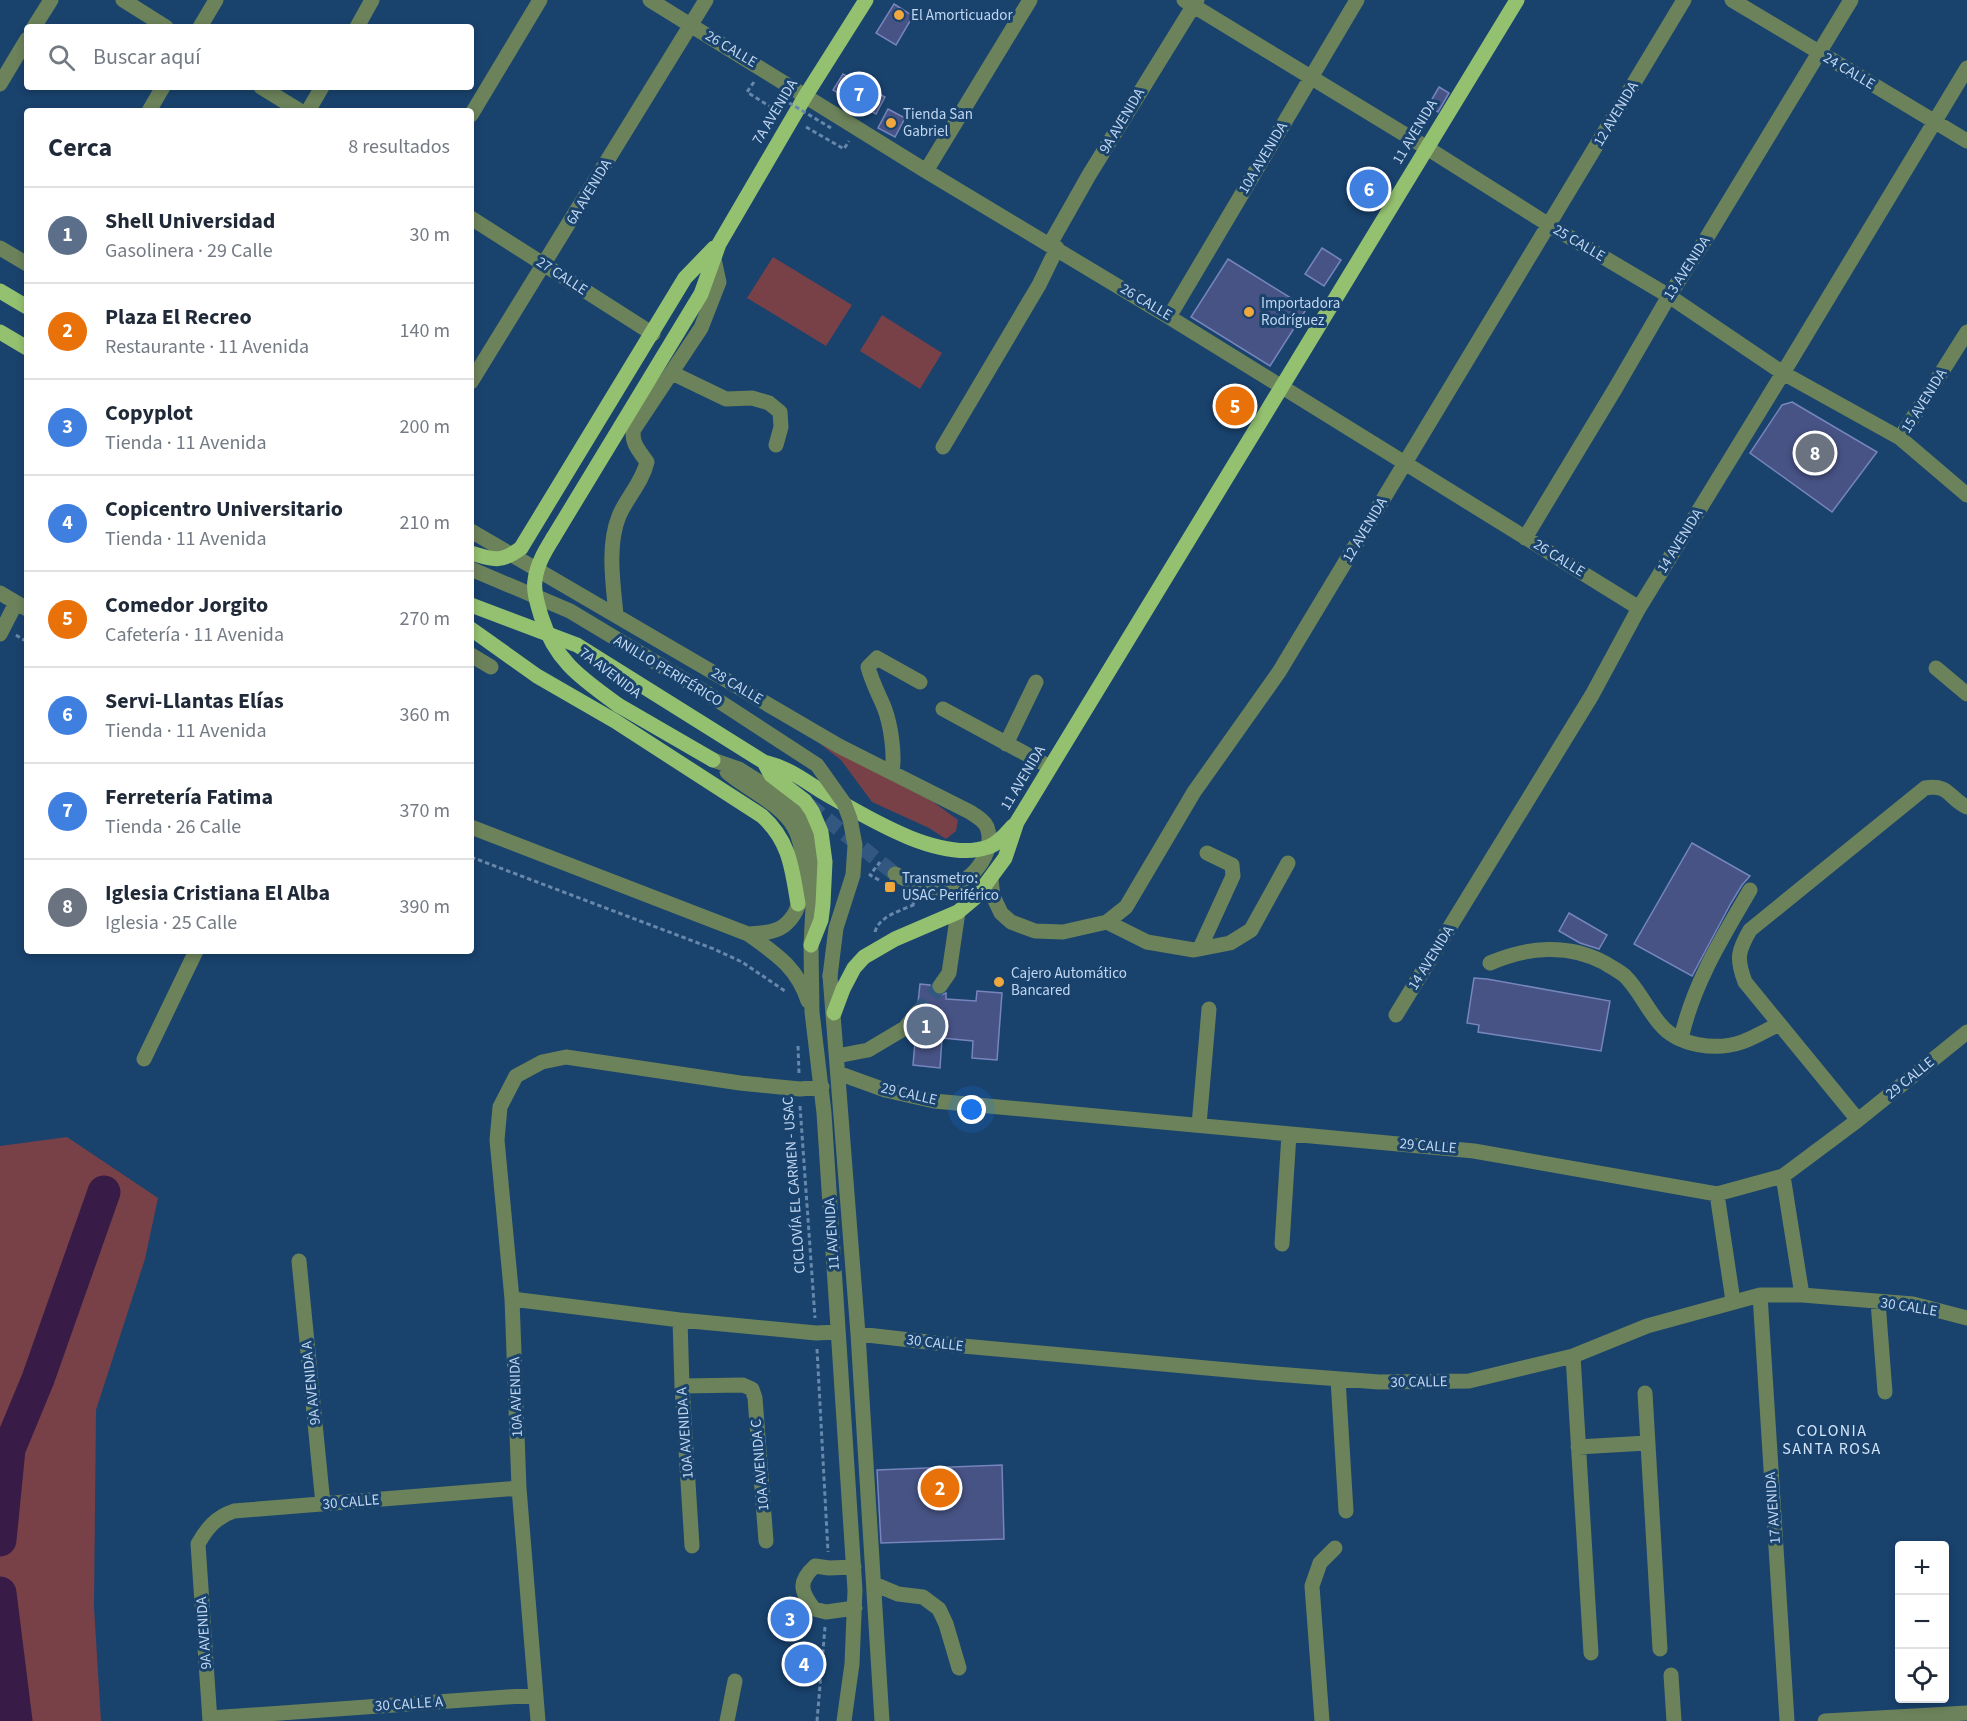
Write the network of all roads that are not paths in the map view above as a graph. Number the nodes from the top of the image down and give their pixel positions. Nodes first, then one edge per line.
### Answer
1 (51, 0) edge
2 (123, 0) edge
3 (216, 0) edge
4 (372, 0) edge
5 (540, 0) edge
6 (650, 0) edge
7 (705, 0) edge
8 (866, 0) edge
9 (1030, 0) edge
10 (1357, 0) edge
11 (1517, 0) edge
12 (1684, 0) edge
13 (1732, 0) edge
14 (1851, 0) edge
15 (1191, 2) edge
16 (36, 24) edge
17 (161, 24) edge
18 (202, 24) edge
19 (359, 24) edge
20 (690, 25) junction
21 (24, 44) edge
22 (1819, 52) junction
23 (1967, 68) edge
24 (1312, 78) junction
25 (0, 84) edge
26 (162, 90) edge
27 (266, 90) edge
28 (320, 90) edge
29 (806, 95) junction
30 (151, 108) edge
31 (295, 108) edge
32 (310, 108) edge
33 (474, 110) edge
34 (1935, 122) junction
35 (1967, 141) edge
36 (1427, 147) junction
37 (926, 171) junction
38 (474, 220) edge
39 (1549, 225) junction
40 (1054, 246) junction
41 (0, 248) edge
42 (716, 251) junction
43 (24, 262) edge
44 (545, 264) junction
45 (0, 291) edge
46 (1669, 296) junction
47 (24, 305) edge
48 (1170, 317) junction
49 (0, 332) edge
50 (1967, 332) edge
51 (653, 333) junction
52 (24, 346) edge
53 (672, 373) junction
54 (1783, 374) junction
55 (474, 377) edge
56 (1282, 387) junction
57 (1900, 438) junction
58 (776, 445) dead end
59 (943, 447) dead end
60 (1405, 463) junction
61 (1967, 495) edge
62 (474, 533) edge
63 (1525, 538) junction
64 (474, 555) edge
65 (511, 555) junction
66 (474, 570) edge
67 (0, 593) edge
68 (21, 606) edge
69 (474, 606) edge
70 (1639, 608) junction
71 (616, 614) junction
72 (474, 631) edge
73 (0, 634) edge
74 (474, 656) edge
75 (491, 667) dead end
76 (1936, 668) dead end
77 (920, 682) dead end
78 (1036, 682) dead end
79 (1967, 694) edge
80 (943, 709) dead end
81 (1006, 744) junction
82 (714, 760) junction
83 (764, 762) junction
84 (1050, 767) junction
85 (891, 772) junction
86 (1967, 807) edge
87 (1017, 822) junction
88 (474, 828) edge
89 (988, 847) junction
90 (1207, 853) dead end
91 (1288, 863) dead end
92 (891, 880) tunnel mouth
93 (991, 880) junction
94 (1750, 890) dead end
95 (798, 904) junction
96 (958, 912) junction
97 (1107, 922) junction
98 (748, 934) junction
99 (811, 945) junction
100 (1200, 948) junction
101 (195, 954) edge
102 (1490, 963) dead end
103 (940, 986) tunnel mouth
104 (1209, 1009) dead end
105 (812, 1012) junction
106 (834, 1013) junction
107 (917, 1013) tunnel mouth
108 (1396, 1015) dead end
109 (1779, 1023) junction
110 (1967, 1032) edge
111 (1681, 1039) junction
112 (837, 1056) junction
113 (144, 1059) dead end
114 (838, 1072) junction
115 (822, 1087) junction
116 (1858, 1120) junction
117 (1199, 1125) junction
118 (1289, 1134) junction
119 (1783, 1176) junction
120 (1717, 1194) junction
121 (1282, 1244) dead end
122 (299, 1261) dead end
123 (1760, 1295) junction
124 (1802, 1295) junction
125 (512, 1299) junction
126 (1733, 1301) junction
127 (1878, 1302) junction
128 (1967, 1318) edge
129 (680, 1320) junction
130 (838, 1332) junction
131 (858, 1334) junction
132 (1573, 1356) junction
133 (1338, 1379) junction
134 (682, 1386) junction
135 (1885, 1392) dead end
136 (1645, 1393) dead end
137 (1647, 1443) junction
138 (1578, 1447) junction
139 (519, 1488) junction
140 (323, 1504) junction
141 (1346, 1511) dead end
142 (766, 1541) dead end
143 (198, 1544) joint
144 (692, 1546) dead end
145 (1335, 1548) dead end
146 (854, 1567) junction
147 (874, 1584) junction
148 (855, 1608) junction
149 (1660, 1649) dead end
150 (1591, 1653) dead end
151 (959, 1668) dead end
152 (1671, 1675) dead end
153 (735, 1681) dead end
154 (537, 1695) junction
155 (1967, 1713) edge
156 (210, 1719) edge
157 (538, 1721) edge
158 (727, 1721) edge
159 (844, 1721) edge
160 (882, 1721) edge
161 (1322, 1721) edge
162 (1674, 1721) edge
163 (1786, 1721) edge
164 (1825, 1721) edge

1 - 16 street
2 - 17 street
3 - 18 street
4 - 19 street
5 - 33 street
6 - 20 street, 26 CALLE
7 - 20 street, 6A AVENIDA
8 - 29 main road, 7A AVENIDA
9 - 37 street
10 - 24 street, 10A AVENIDA
11 - 36 main road, 11 AVENIDA
12 - 39 street, 12 AVENIDA
13 - 22 street, 24 CALLE
14 - 22 street, 13 AVENIDA
15 - 24 street, 25 CALLE
15 - 40 street, 9A AVENIDA
20 - 29 street, 26 CALLE
20 - 44 street, 6A AVENIDA
21 - 25 street
22 - 34 street, 24 CALLE
22 - 46 street, 13 AVENIDA
23 - 34 street, 14 AVENIDA
24 - 36 street, 25 CALLE
24 - 48 street, 10A AVENIDA
26 - 30 street
27 - 31 street
28 - 32 street
29 - 37 street, 26 CALLE
29 - 42 main road, 7A AVENIDA
34 - 35 street, 24 CALLE
34 - 54 street, 14 AVENIDA
36 - 39 street, 25 CALLE
36 - 56 main road, 11 AVENIDA
37 - 40 street, 26 CALLE
38 - 44 street, 27 CALLE
39 - 46 street, 25 CALLE
39 - 60 street, 12 AVENIDA
40 - 48 street, 26 CALLE
40 - 59 street, 9A AVENIDA
41 - 43 street
42 - 51 main road, 7A AVENIDA
42 - 53 street
42 - 82 main road, 7A AVENIDA, bridge
44 - 51 street, 27 CALLE
44 - 55 street, 6A AVENIDA
45 - 47 main road
46 - 54 street, 25 CALLE
46 - 63 street, 13 AVENIDA
48 - 56 street, 26 CALLE
49 - 52 main road
50 - 57 street, 15 AVENIDA
51 - 65 main road, 7A AVENIDA
53 - 58 street
53 - 71 street
54 - 57 street, 25 CALLE
54 - 70 street, 14 AVENIDA
56 - 60 street, 26 CALLE
56 - 84 main road, 11 AVENIDA
57 - 61 street, 25 CALLE
60 - 63 street, 26 CALLE
60 - 97 street, 12 AVENIDA
62 - 65 street, 28 CALLE
63 - 70 street, 26 CALLE
64 - 65 main road
65 - 71 street, 28 CALLE
66 - 106 street, ANILLO PERIFÉRICO, bridge
67 - 68 street
68 - 73 street
69 - 83 main road, ANILLO PERIFÉRICO
70 - 108 street, 14 AVENIDA
71 - 85 street, 28 CALLE
72 - 95 main road
74 - 75 street
76 - 79 street
77 - 85 street
78 - 81 street
80 - 81 street
81 - 84 street
82 - 95 street
82 - 99 street, 7A AVENIDA
83 - 89 main road, ANILLO PERIFÉRICO
83 - 99 main road
84 - 87 main road, 11 AVENIDA
85 - 89 street, 28 CALLE
86 - 109 street
87 - 89 main road
87 - 93 main road, 11 AVENIDA
88 - 98 street
89 - 92 street
90 - 100 street
91 - 100 street
93 - 96 main road, 11 AVENIDA
93 - 97 street, 12 AVENIDA
94 - 111 street
95 - 98 street
96 - 103 street
96 - 106 main road, 11 AVENIDA
97 - 100 street
98 - 105 street
99 - 105 street, 11 AVENIDA
101 - 113 street
102 - 111 street
104 - 117 street
105 - 115 street, 11 AVENIDA
106 - 112 street, 11 AVENIDA
107 - 112 street
109 - 111 street
109 - 116 street
110 - 116 street, 29 CALLE
112 - 114 street, 11 AVENIDA
114 - 117 street, 29 CALLE
114 - 131 street, 11 AVENIDA
115 - 125 street, 10A AVENIDA
115 - 130 street, 11 AVENIDA
116 - 119 street, 29 CALLE
117 - 118 street, 29 CALLE
118 - 120 street, 29 CALLE
118 - 121 street
119 - 120 street, 29 CALLE
119 - 124 street
120 - 126 street
122 - 140 street, 9A AVENIDA A
123 - 124 street, 30 CALLE
123 - 126 street, 30 CALLE
123 - 163 street, 17 AVENIDA
124 - 127 street, 30 CALLE
125 - 129 street
125 - 139 street, 10A AVENIDA
126 - 132 street, 30 CALLE
127 - 128 street, 30 CALLE
127 - 135 street
129 - 130 street
129 - 134 street, 10A AVENIDA A
130 - 146 street, 11 AVENIDA
131 - 133 street, 30 CALLE
131 - 147 street, 11 AVENIDA
132 - 133 street, 30 CALLE
132 - 138 street
133 - 141 street
134 - 142 street, 10A AVENIDA C
134 - 144 street, 10A AVENIDA A
136 - 137 street
137 - 138 street
137 - 149 street
138 - 150 street
139 - 140 street, 30 CALLE
139 - 154 street, 10A AVENIDA
140 - 143 street, 30 CALLE
143 - 156 street, 9A AVENIDA
145 - 161 street
146 - 148 street, 11 AVENIDA
146 - 148 street
147 - 151 street
147 - 160 street, 11 AVENIDA
148 - 159 street, 11 AVENIDA
152 - 162 street
153 - 158 street
154 - 156 street, 30 CALLE A
154 - 157 street, 10A AVENIDA
155 - 164 street

